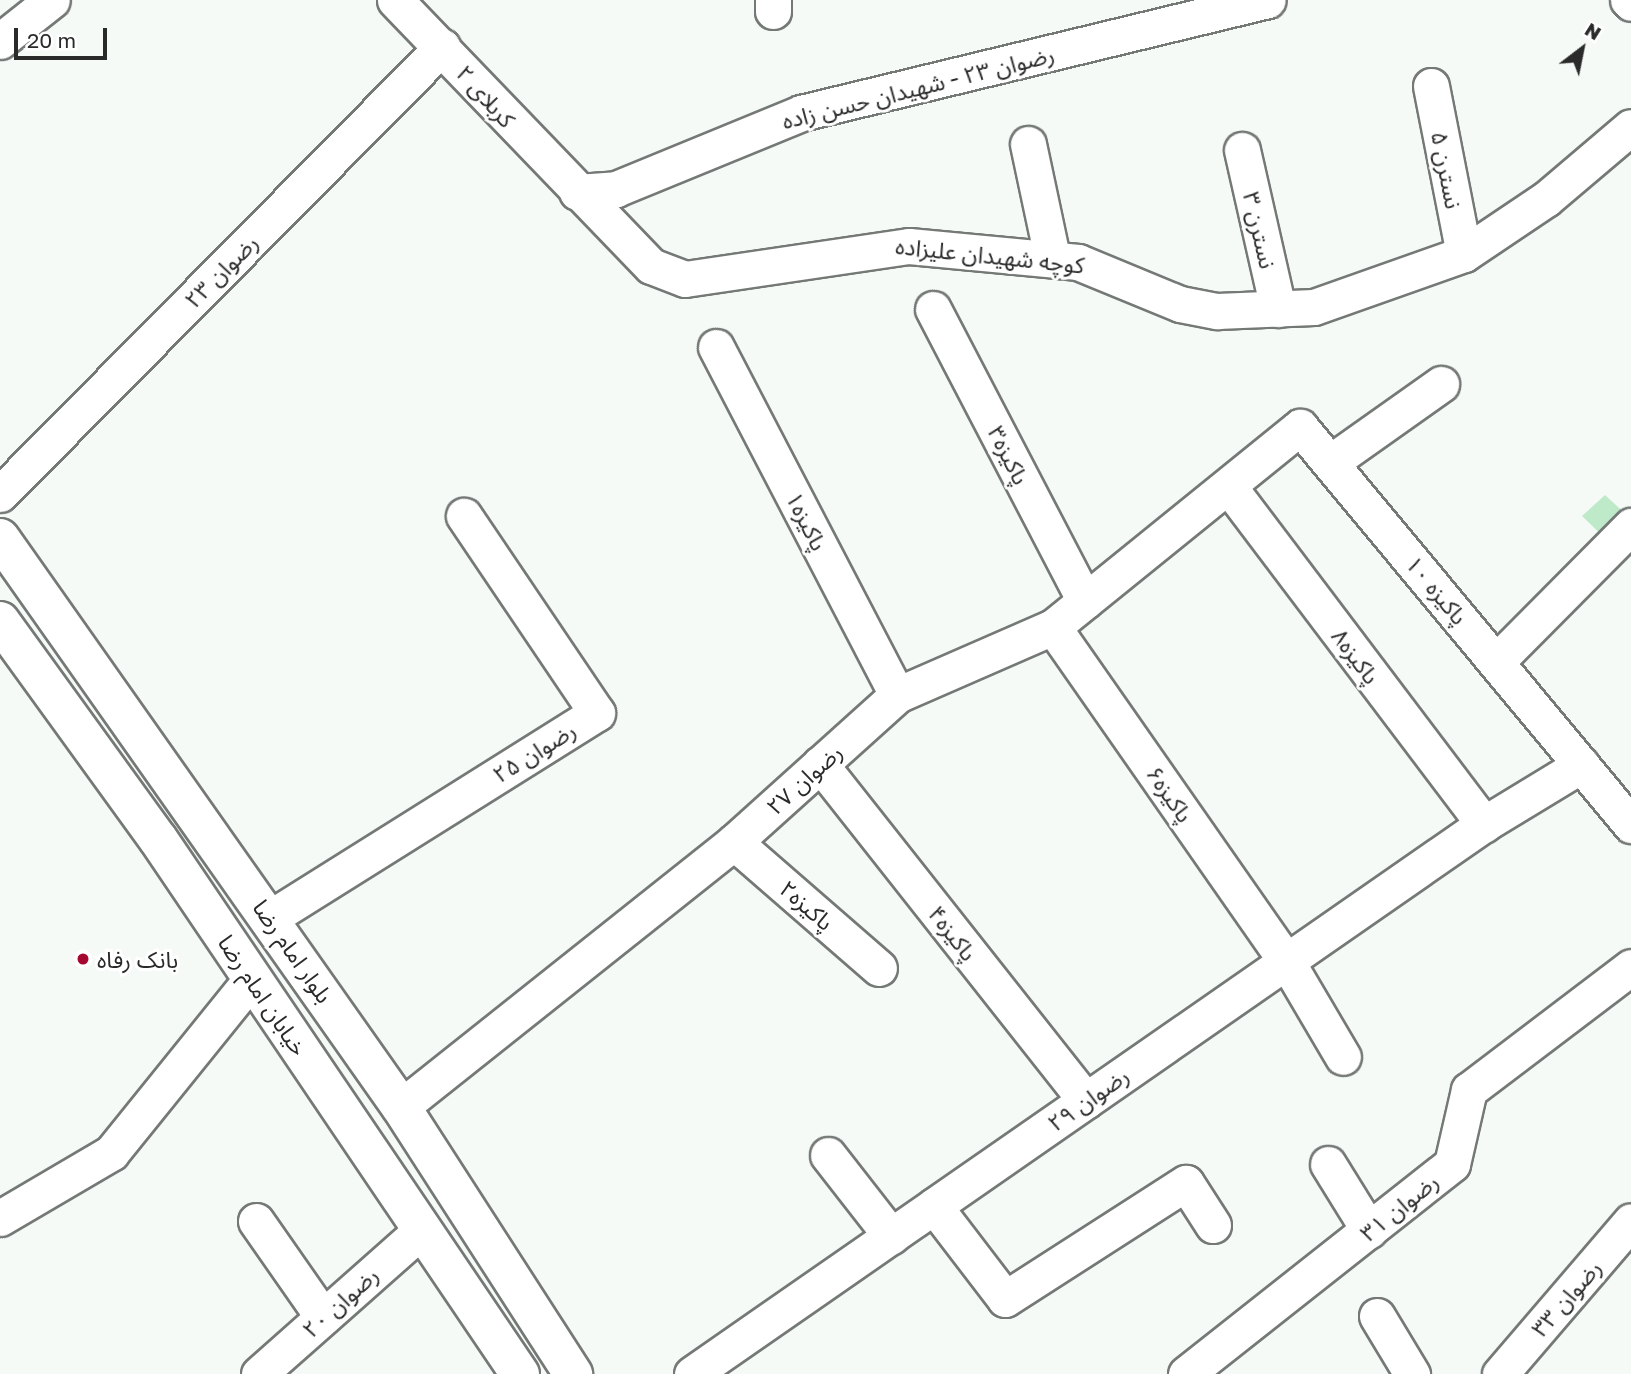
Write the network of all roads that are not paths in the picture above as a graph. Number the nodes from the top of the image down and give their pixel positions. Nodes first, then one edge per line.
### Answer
1 (52, 0) edge
2 (396, 0) edge
3 (1268, 0) edge
4 (0, 41) edge
5 (442, 47) junction
6 (1431, 86) dead end
7 (1631, 127) edge
8 (1028, 144) dead end
9 (1242, 150) dead end
10 (577, 192) junction
11 (1464, 254) junction
12 (1052, 257) junction
13 (933, 309) dead end
14 (1279, 309) junction
15 (716, 347) dead end
16 (1441, 384) dead end
17 (1331, 462) junction
18 (1229, 487) junction
19 (0, 494) edge
20 (464, 516) dead end
21 (0, 538) edge
22 (1625, 545) edge
23 (1085, 601) junction
24 (0, 621) edge
25 (1054, 627) junction
26 (1496, 662) junction
27 (897, 695) junction
28 (820, 764) junction
29 (1581, 765) junction
30 (1484, 824) junction
31 (1631, 825) edge
32 (734, 842) junction
33 (270, 918) junction
34 (1287, 962) junction
35 (1631, 967) edge
36 (880, 968) dead end
37 (251, 978) junction
38 (1343, 1057) dead end
39 (1086, 1101) junction
40 (401, 1107) junction
41 (828, 1155) dead end
42 (1328, 1164) dead end
43 (934, 1206) junction
44 (0, 1218) edge
45 (256, 1221) dead end
46 (1631, 1221) edge
47 (1213, 1225) dead end
48 (422, 1230) junction
49 (1369, 1230) junction
50 (891, 1236) junction
51 (1377, 1316) dead end
52 (323, 1317) junction
53 (259, 1374) edge
54 (520, 1374) edge
55 (573, 1374) edge
56 (692, 1374) edge
57 (1186, 1374) edge
58 (1412, 1374) edge
59 (1500, 1374) edge

1 - 4 street
2 - 5 street, کربلای ۲
3 - 10 street, رضوان ۲۳ - شهیدان حسن زاده
5 - 10 street, کربلای ۲
5 - 19 street, رضوان ۲۳
6 - 11 street, نسترن ۵
7 - 11 street, کوچه شهیدان علیزاده
8 - 12 street
9 - 14 street, نسترن ۳
10 - 12 street, کوچه شهیدان علیزاده
11 - 14 street, کوچه شهیدان علیزاده
12 - 14 street, کوچه شهیدان علیزاده
13 - 23 street, پاکیزه۳
15 - 27 street, پاکیزه۱
16 - 17 street
17 - 18 street, پاکیزه ۱۰
17 - 26 street, پاکیزه ۱۰
18 - 23 street, رضوان ۲۷
18 - 30 street, پاکیزه۸
20 - 33 street, رضوان ۲۵
21 - 33 main road, بلوار امام رضا
22 - 26 street
23 - 25 street, رضوان ۲۷
24 - 37 main road, خیابان امام رضا
25 - 27 street, رضوان ۲۷
25 - 34 street, پاکیزه۶
26 - 29 street, پاکیزه ۱۰
27 - 28 street, رضوان ۲۷
28 - 32 street, رضوان ۲۷
28 - 39 street, پاکیزه۴
29 - 30 street, رضوان ۲۹
29 - 31 street, پاکیزه ۱۰
30 - 34 street, رضوان ۲۹
32 - 36 street, پاکیزه۲
32 - 40 street, رضوان ۲۷
33 - 40 main road, بلوار امام رضا
34 - 38 street, پاکیزه۶
34 - 39 street, رضوان ۲۹
35 - 49 street, رضوان ۳۱
37 - 44 street
37 - 48 main road, خیابان امام رضا
39 - 43 street, رضوان ۲۹
40 - 55 main road, بلوار امام رضا
41 - 50 street
42 - 49 street
43 - 47 street
43 - 50 street, رضوان ۲۹
45 - 52 street
46 - 59 street, رضوان ۳۳
48 - 52 street, رضوان ۲۰
48 - 54 main road, خیابان امام رضا
49 - 57 street, رضوان ۳۱
50 - 56 street, رضوان ۲۹
51 - 58 street
52 - 53 street, رضوان ۲۰

